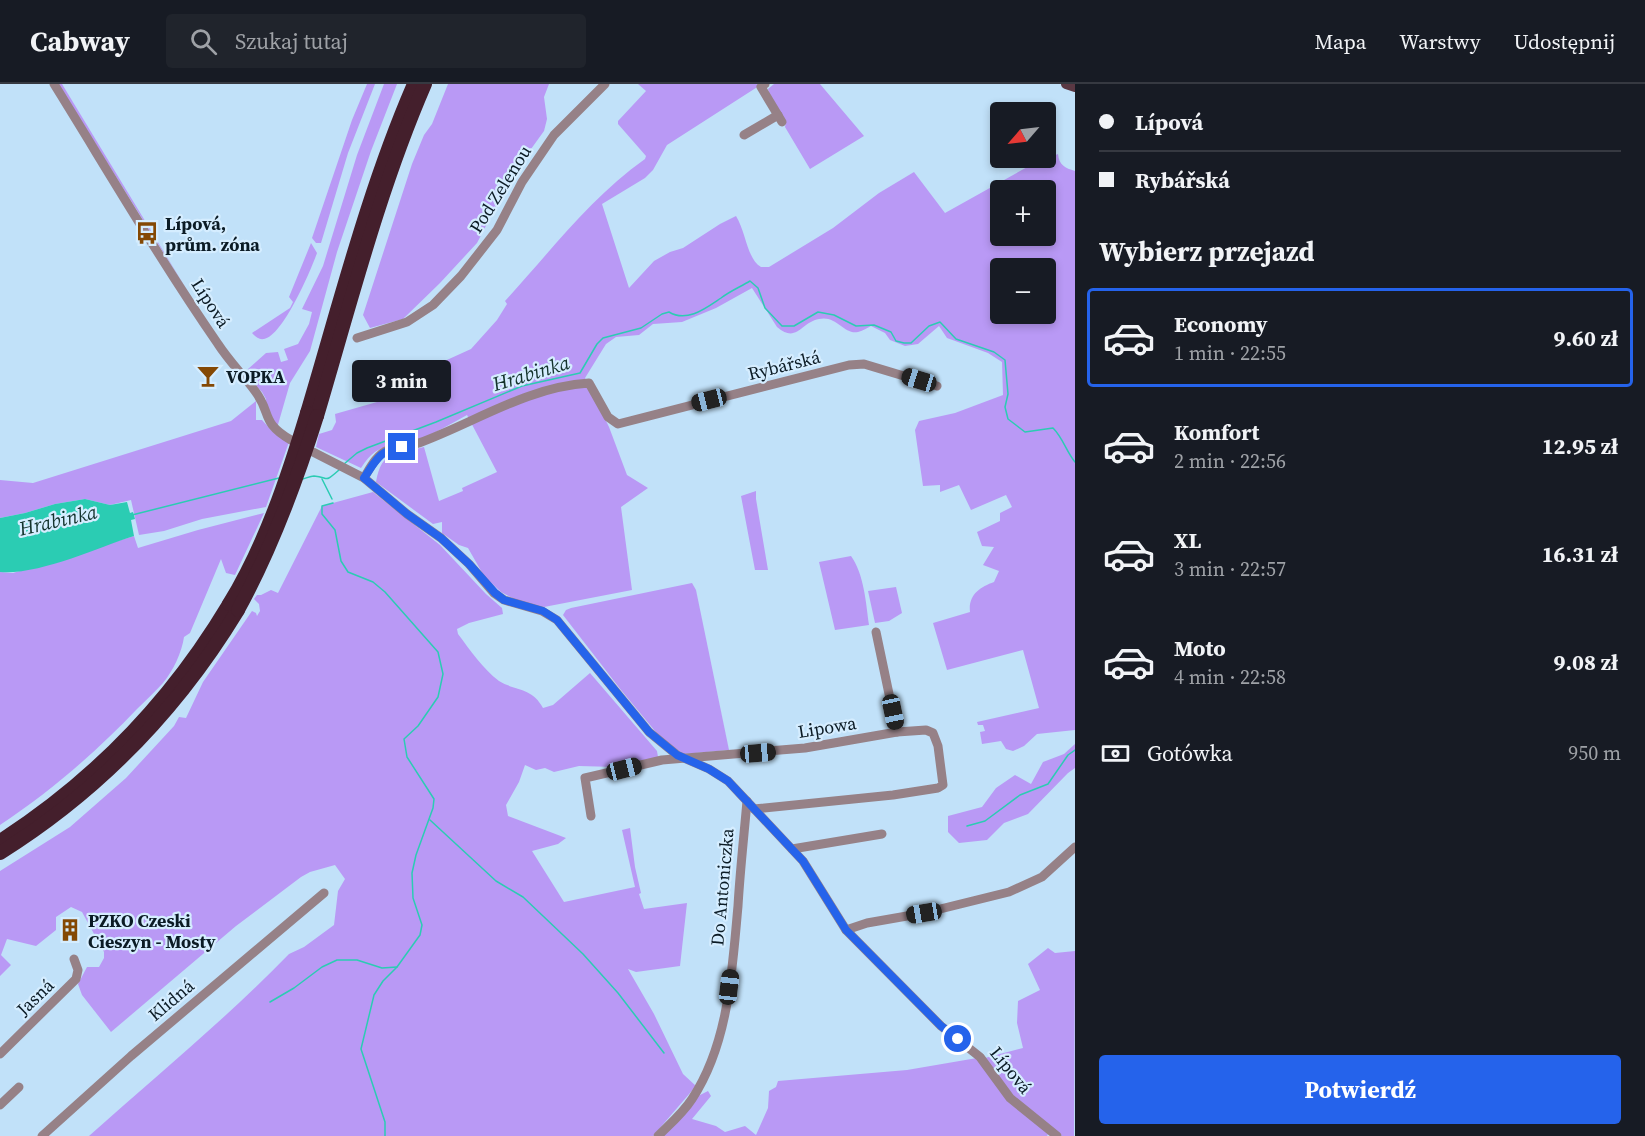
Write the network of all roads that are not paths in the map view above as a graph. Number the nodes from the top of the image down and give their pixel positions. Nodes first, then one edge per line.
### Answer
1 (54, 84) edge
2 (414, 84) edge
3 (425, 84) edge
4 (605, 84) edge
5 (765, 84) edge
6 (1066, 84) edge
7 (1075, 87) edge
8 (744, 135) dead end
9 (357, 338) dead end
10 (937, 386) dead end
11 (312, 414) junction
12 (291, 440) dead end
13 (313, 452) dead end
14 (364, 478) junction
15 (233, 607) junction
16 (876, 632) dead end
17 (897, 732) junction
18 (686, 759) junction
19 (747, 801) junction
20 (754, 809) junction
21 (591, 816) dead end
22 (882, 834) dead end
23 (0, 841) edge
24 (1075, 847) edge
25 (792, 849) junction
26 (0, 853) edge
27 (324, 893) dead end
28 (846, 930) junction
29 (74, 959) dead end
30 (0, 1054) edge
31 (19, 1088) dead end
32 (0, 1105) edge
33 (42, 1136) edge
34 (658, 1136) edge
35 (1058, 1136) edge

1 - 12 street, Lípová
2 - 11 highway
3 - 11 highway
4 - 9 street, Pod Zelenou
5 - 8 street
6 - 7 main road
10 - 14 street, Rybářská
11 - 15 highway, bridge
13 - 14 street, Lípová
14 - 18 street, Lípová
15 - 23 highway
15 - 26 highway
16 - 17 street
17 - 18 street, Lipowa
17 - 20 street, Lipowa
18 - 19 street, Lípová
18 - 21 street, Lipowa
19 - 20 street, Lípová
19 - 34 street, Do Antoniczka
20 - 25 street, Lípová
22 - 25 street
24 - 28 street
25 - 28 street, Lípová
27 - 33 street, Klidná
28 - 35 street, Lípová
29 - 30 street, Jasná
31 - 32 street

